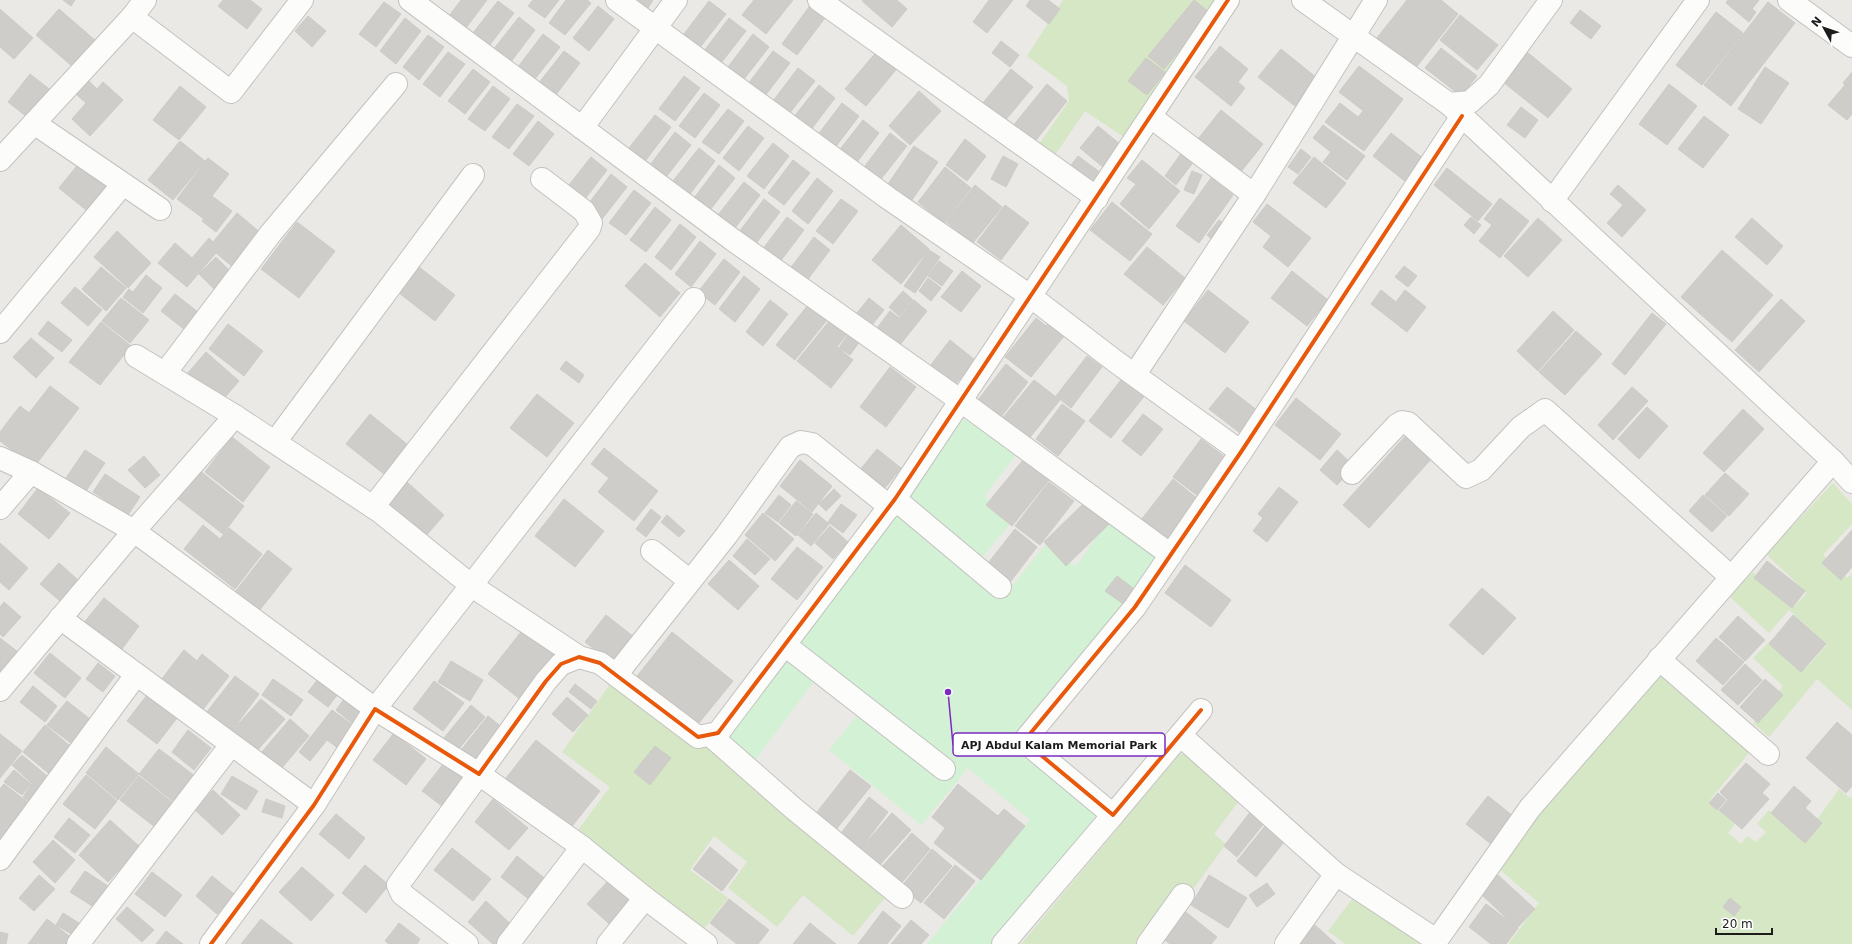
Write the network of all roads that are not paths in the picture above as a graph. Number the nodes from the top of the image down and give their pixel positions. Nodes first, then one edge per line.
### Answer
1 (145, 0) edge
2 (302, 0) edge
3 (410, 0) edge
4 (617, 0) edge
5 (676, 0) edge
6 (1228, 0) edge
7 (1303, 0) edge
8 (1376, 0) edge
9 (1551, 0) edge
10 (1698, 0) edge
11 (1789, 0) edge
12 (829, 3) edge
13 (132, 17) junction
14 (655, 28) junction
15 (1354, 35) junction
16 (1852, 46) edge
17 (396, 84) dead end
18 (1455, 110) junction
19 (1151, 117) junction
20 (34, 123) junction
21 (582, 128) junction
22 (0, 160) edge
23 (473, 175) dead end
24 (542, 179) dead end
25 (123, 184) junction
26 (1254, 195) junction
27 (1097, 198) junction
28 (1552, 201) junction
29 (160, 209) dead end
30 (1030, 296) junction
31 (694, 299) dead end
32 (0, 332) edge
33 (136, 356) dead end
34 (165, 373) junction
35 (1135, 374) junction
36 (961, 400) junction
37 (235, 416) junction
38 (275, 442) junction
39 (1241, 452) junction
40 (0, 458) edge
41 (1833, 461) junction
42 (31, 472) junction
43 (1352, 473) dead end
44 (1852, 482) edge
45 (892, 503) junction
46 (373, 507) junction
47 (0, 508) edge
48 (134, 531) junction
49 (652, 551) dead end
50 (1171, 555) junction
51 (1730, 577) junction
52 (690, 581) junction
53 (472, 586) junction
54 (1000, 587) dead end
55 (60, 618) junction
56 (785, 645) junction
57 (579, 657) junction
58 (1660, 658) junction
59 (136, 675) junction
60 (616, 675) junction
61 (0, 690) edge
62 (375, 709) junction
63 (1201, 710) dead end
64 (710, 734) junction
65 (1180, 735) junction
66 (231, 744) junction
67 (1768, 754) dead end
68 (944, 769) dead end
69 (479, 774) junction
70 (314, 805) junction
71 (1113, 815) junction
72 (582, 847) junction
73 (0, 859) edge
74 (1336, 874) junction
75 (1183, 894) dead end
76 (902, 897) dead end
77 (645, 898) junction
78 (1435, 942) edge
79 (78, 944) edge
80 (211, 944) edge
81 (467, 944) edge
82 (508, 944) edge
83 (608, 944) edge
84 (706, 944) edge
85 (1003, 944) edge
86 (1148, 944) edge
87 (1286, 944) edge

1 - 13 street
2 - 13 street
3 - 21 street
4 - 14 street
5 - 14 street
6 - 19 street
7 - 15 street
8 - 15 street
9 - 18 street
10 - 28 street
11 - 16 street
12 - 27 street
13 - 20 street
14 - 21 street
14 - 30 street
15 - 18 street
15 - 26 street
17 - 34 street
18 - 28 street
18 - 39 street
19 - 26 street
19 - 27 street
20 - 22 street
20 - 25 street
21 - 36 street
23 - 38 street
24 - 46 street
25 - 29 street
25 - 32 street
26 - 35 street
27 - 30 street
28 - 41 street
30 - 35 street
30 - 36 street
31 - 53 street
33 - 34 street
34 - 37 street
35 - 39 street
36 - 45 street
36 - 50 street
37 - 38 street
37 - 48 street
38 - 46 street
39 - 50 street
40 - 42 street
41 - 44 street
41 - 51 street
42 - 47 street
42 - 48 street
43 - 51 street
45 - 52 street
45 - 54 street
45 - 56 street
46 - 53 street
48 - 55 street
48 - 62 street
49 - 52 street
50 - 71 street
51 - 58 street
52 - 60 street
53 - 57 street
53 - 62 street
55 - 59 street
55 - 61 street
56 - 64 street
56 - 68 street
57 - 60 street
57 - 69 street
58 - 67 street
58 - 78 street
59 - 66 street
59 - 73 street
60 - 64 street
62 - 69 street
62 - 70 street
63 - 65 street
64 - 76 street
65 - 71 street
65 - 74 street
66 - 70 street
66 - 79 street
69 - 72 street
69 - 81 street
70 - 80 street
71 - 85 street
72 - 77 street
72 - 82 street
74 - 78 street
74 - 87 street
75 - 86 street
77 - 83 street
77 - 84 street

